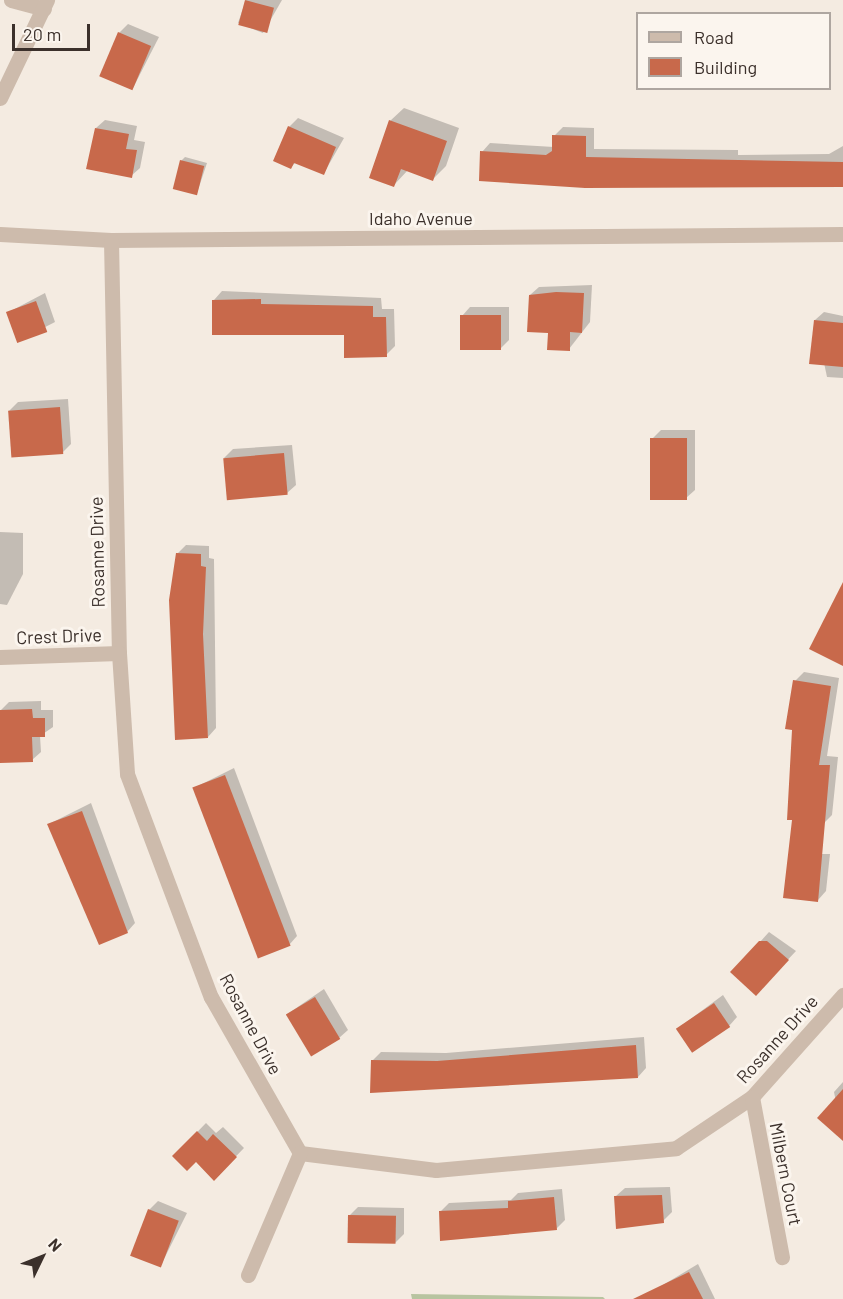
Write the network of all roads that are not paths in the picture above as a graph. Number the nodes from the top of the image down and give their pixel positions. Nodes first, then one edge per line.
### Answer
1 (11, 0) edge
2 (45, 5) edge
3 (0, 98) edge
4 (0, 234) edge
5 (843, 234) edge
6 (111, 240) junction
7 (118, 653) junction
8 (0, 657) edge
9 (843, 995) edge
10 (752, 1097) junction
11 (300, 1153) junction
12 (782, 1257) dead end
13 (248, 1275) dead end

1 - 2 street
2 - 3 street
4 - 6 street, Idaho Avenue
5 - 6 street, Idaho Avenue
6 - 7 street, Rosanne Drive
7 - 8 street, Crest Drive
7 - 11 street, Rosanne Drive
9 - 10 street, Rosanne Drive
10 - 11 street, Rosanne Drive
10 - 12 street, Milbern Court
11 - 13 street

